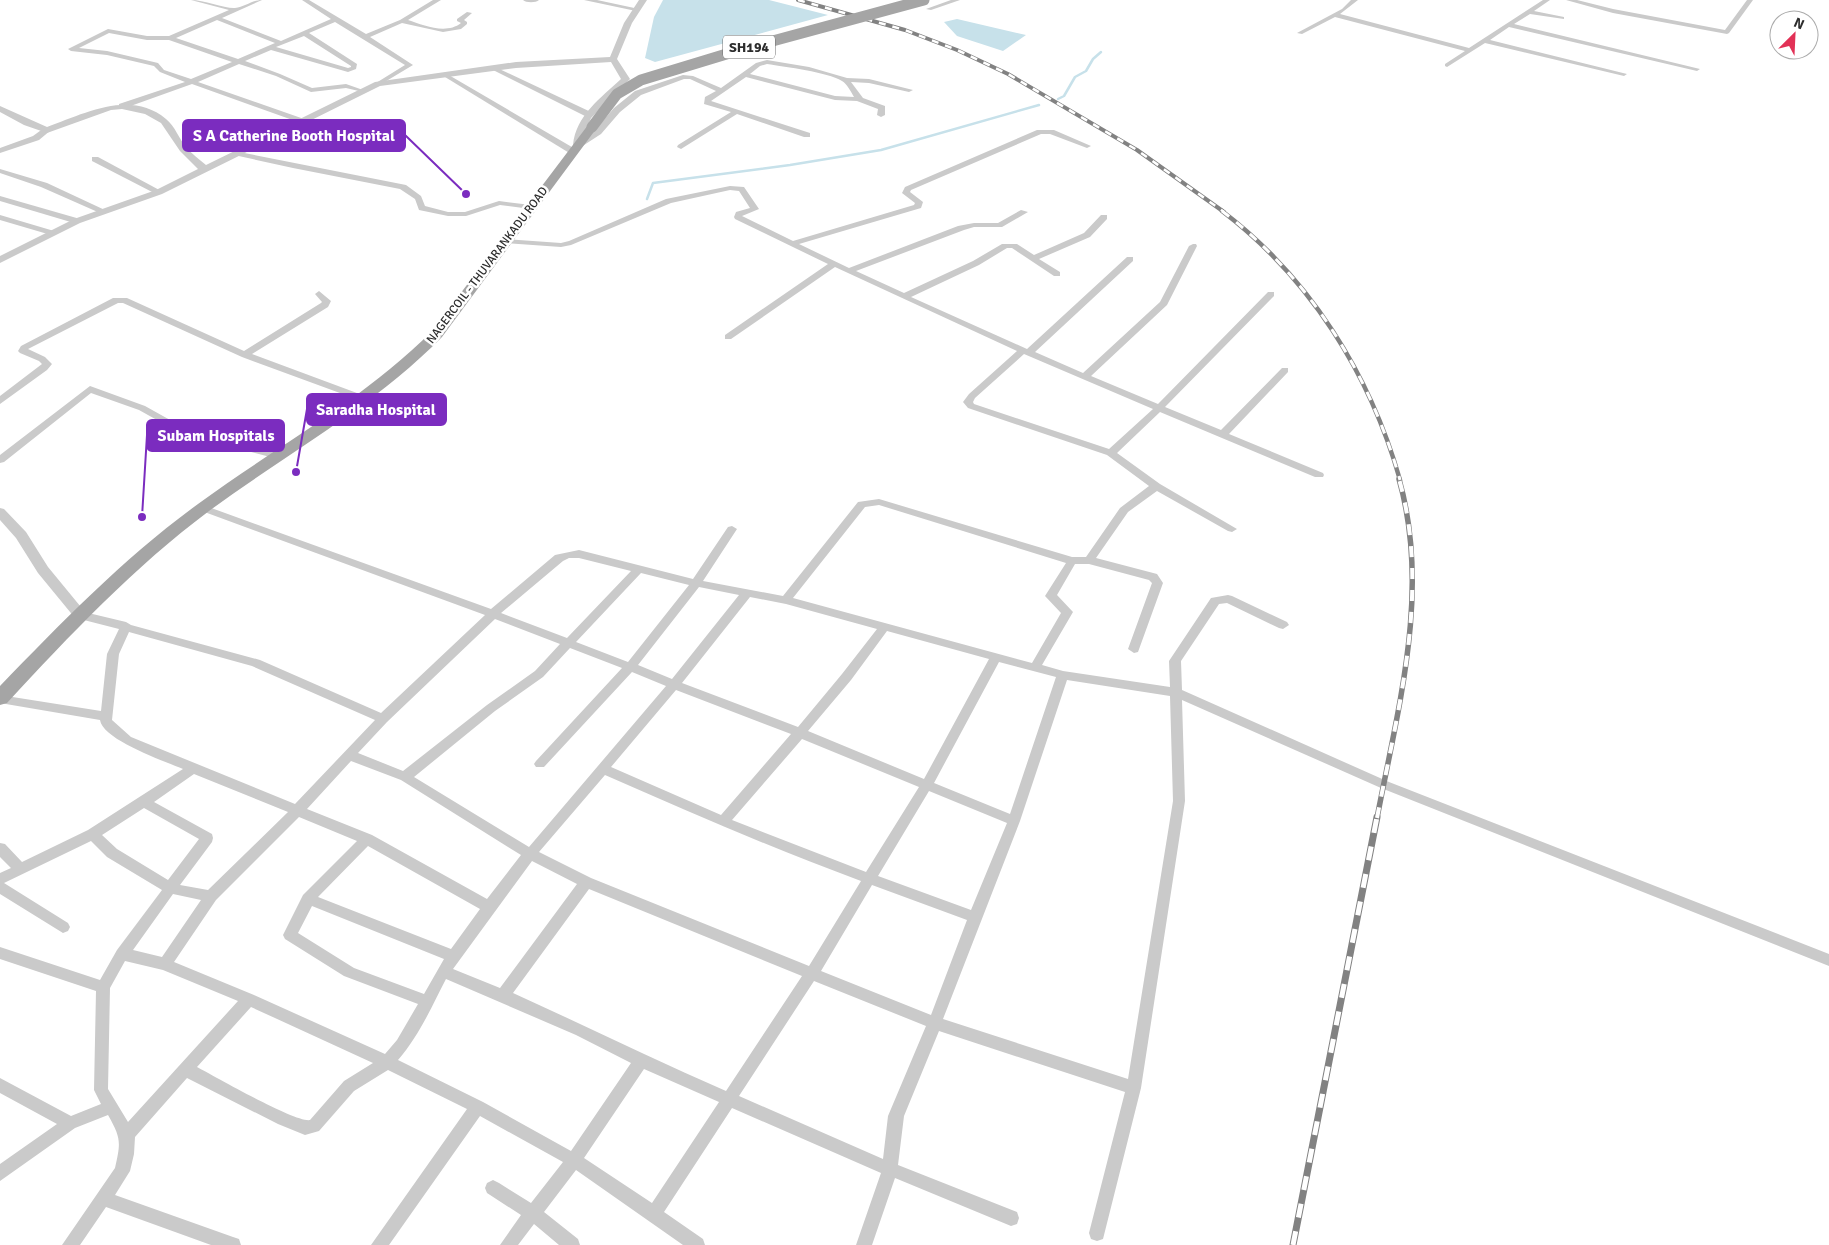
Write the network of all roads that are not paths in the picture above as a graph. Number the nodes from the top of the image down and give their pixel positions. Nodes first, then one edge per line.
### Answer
1 (194, 0) edge
2 (259, 0) edge
3 (305, 0) edge
4 (438, 0) edge
5 (526, 0) edge
6 (536, 0) edge
7 (587, 0) edge
8 (643, 0) edge
9 (957, 0) edge
10 (1355, 0) edge
11 (1529, 0) edge
12 (1569, 0) edge
13 (1750, 0) edge
14 (1545, 2) edge
15 (926, 4) edge
16 (636, 9) junction
17 (235, 10) junction
18 (1529, 12) junction
19 (469, 13) dead end
20 (1335, 15) junction
21 (216, 18) junction
22 (1562, 18) dead end
23 (334, 20) junction
24 (402, 21) junction
25 (1508, 25) junction
26 (304, 33) junction
27 (1300, 33) dead end
28 (366, 36) junction
29 (170, 38) junction
30 (1484, 41) junction
31 (282, 43) junction
32 (271, 48) junction
33 (1470, 50) junction
34 (613, 59) junction
35 (239, 63) junction
36 (1447, 64) dead end
37 (493, 68) junction
38 (1697, 68) dead end
39 (1624, 74) dead end
40 (745, 75) junction
41 (446, 76) junction
42 (846, 80) junction
43 (191, 82) junction
44 (378, 84) junction
45 (909, 90) dead end
46 (721, 91) junction
47 (361, 92) junction
48 (858, 99) junction
49 (122, 106) junction
50 (0, 108) edge
51 (736, 112) junction
52 (881, 115) dead end
53 (301, 121) junction
54 (591, 121) junction
55 (47, 130) junction
56 (808, 135) dead end
57 (1086, 146) dead end
58 (681, 147) dead end
59 (576, 148) junction
60 (0, 151) edge
61 (236, 153) junction
62 (95, 159) dead end
63 (205, 170) junction
64 (0, 171) edge
65 (159, 192) junction
66 (0, 198) edge
67 (531, 207) junction
68 (103, 211) junction
69 (1024, 212) dead end
70 (0, 217) edge
71 (1104, 217) dead end
72 (76, 221) junction
73 (51, 233) junction
74 (505, 241) junction
75 (791, 244) junction
76 (1194, 246) dead end
77 (1034, 258) junction
78 (1, 259) edge
79 (1130, 259) dead end
80 (834, 264) junction
81 (850, 270) junction
82 (1057, 274) dead end
83 (319, 294) dead end
84 (1271, 294) dead end
85 (906, 296) junction
86 (728, 337) dead end
87 (1025, 351) junction
88 (245, 355) junction
89 (1285, 370) dead end
90 (1084, 377) junction
91 (362, 398) junction
92 (0, 401) edge
93 (1159, 408) junction
94 (1222, 435) junction
95 (1111, 453) junction
96 (278, 456) junction
97 (0, 460) edge
98 (1319, 475) dead end
99 (1156, 486) junction
100 (203, 508) junction
101 (0, 512) edge
102 (732, 528) dead end
103 (1232, 528) dead end
104 (1089, 560) junction
105 (1072, 561) junction
106 (640, 568) junction
107 (696, 583) junction
108 (747, 593) junction
109 (786, 600) junction
110 (80, 614) junction
111 (493, 614) junction
112 (1283, 624) dead end
113 (126, 626) junction
114 (885, 626) junction
115 (570, 644) junction
116 (1134, 650) dead end
117 (995, 658) junction
118 (628, 667) junction
119 (1035, 668) junction
120 (1063, 675) junction
121 (673, 684) junction
122 (1175, 692) junction
123 (0, 698) edge
124 (105, 716) junction
125 (383, 720) junction
126 (798, 732) junction
127 (350, 755) junction
128 (540, 764) dead end
129 (192, 768) junction
130 (602, 768) junction
131 (405, 777) junction
132 (926, 786) junction
133 (144, 802) junction
134 (298, 810) junction
135 (1014, 821) junction
136 (723, 822) junction
137 (92, 834) junction
138 (367, 839) junction
139 (0, 848) edge
140 (530, 854) junction
141 (19, 868) junction
142 (0, 878) edge
143 (868, 880) junction
144 (586, 882) junction
145 (0, 887) edge
146 (170, 888) junction
147 (210, 896) junction
148 (308, 900) junction
149 (489, 907) junction
150 (974, 917) junction
151 (63, 927) dead end
152 (0, 953) edge
153 (122, 954) junction
154 (454, 957) junction
155 (1829, 960) edge
156 (165, 964) junction
157 (443, 971) junction
158 (811, 974) junction
159 (103, 987) junction
160 (503, 994) junction
161 (249, 999) junction
162 (427, 1001) junction
163 (935, 1023) junction
164 (641, 1061) junction
165 (387, 1062) junction
166 (185, 1069) junction
167 (0, 1085) edge
168 (1134, 1088) junction
169 (729, 1098) junction
170 (111, 1107) junction
171 (478, 1107) junction
172 (70, 1123) junction
173 (127, 1134) junction
174 (574, 1160) junction
175 (890, 1170) junction
176 (0, 1173) edge
177 (492, 1188) dead end
178 (103, 1198) junction
179 (533, 1214) junction
180 (653, 1215) junction
181 (1011, 1218) dead end
182 (1097, 1233) dead end
183 (70, 1245) edge
184 (233, 1245) edge
185 (379, 1245) edge
186 (508, 1245) edge
187 (572, 1245) edge
188 (697, 1245) edge
189 (864, 1245) edge

1 - 17 street
2 - 17 street
3 - 23 street
4 - 24 street
5 - 6 street
7 - 16 street
8 - 16 street
9 - 15 street
10 - 20 street
11 - 14 street
12 - 13 street
14 - 18 street
15 - 54 main road, NAGERCOIL - THUVARANKADU ROAD / SH194, bridge
16 - 34 street
17 - 21 street
18 - 22 street
18 - 25 street
19 - 24 street
20 - 27 street
20 - 33 street
21 - 29 street
21 - 31 street
23 - 26 street
23 - 28 street
24 - 28 street
25 - 30 street
25 - 38 street
26 - 31 street
26 - 32 street
28 - 44 street
29 - 35 street
29 - 43 street
30 - 33 street
30 - 39 street
31 - 32 street
32 - 35 street
33 - 36 street
34 - 37 street
34 - 54 street
35 - 43 street
35 - 47 street
37 - 41 street
37 - 54 street
40 - 42 street
40 - 46 street
40 - 48 street
41 - 44 street
41 - 59 street
42 - 45 street
42 - 48 street
43 - 49 street
43 - 53 street
44 - 47 street
46 - 51 street
46 - 59 street
47 - 53 street
48 - 52 street
49 - 55 street
49 - 63 street
50 - 55 street
51 - 56 street
51 - 58 street
53 - 61 street
54 - 59 main road, NAGERCOIL - THUVARANKADU ROAD / SH194
55 - 60 street
57 - 75 street
59 - 67 main road, NAGERCOIL - THUVARANKADU ROAD / SH194
61 - 63 street
61 - 67 street
62 - 65 street
63 - 65 street
64 - 68 street
65 - 68 street
66 - 72 street
67 - 74 main road, NAGERCOIL - THUVARANKADU ROAD / SH194
68 - 72 street
69 - 81 street
70 - 73 street
71 - 77 street
72 - 73 street
73 - 78 street
74 - 75 street
74 - 91 main road, NAGERCOIL - THUVARANKADU ROAD / SH194
75 - 80 street
76 - 90 street
77 - 82 street
77 - 85 street
79 - 87 street
80 - 81 street
80 - 86 street
81 - 85 street
83 - 88 street
84 - 93 street
85 - 87 street
87 - 90 street
87 - 95 street
88 - 91 street
88 - 92 street
89 - 94 street
90 - 93 street
91 - 96 main road, NAGERCOIL - THUVARANKADU ROAD / SH194
93 - 94 street
93 - 95 street
94 - 98 street
95 - 99 street
96 - 97 street
96 - 100 main road, NAGERCOIL - THUVARANKADU ROAD / SH194
99 - 103 street
99 - 104 street
100 - 110 main road, NAGERCOIL - THUVARANKADU ROAD / SH194
100 - 111 street
101 - 110 street
102 - 107 street
104 - 105 street
104 - 116 street
105 - 109 street
105 - 119 street
106 - 107 street
106 - 111 street
106 - 115 street
107 - 108 street
107 - 118 street
108 - 109 street
108 - 121 street
109 - 114 street
110 - 113 street
110 - 123 main road, NAGERCOIL - THUVARANKADU ROAD / SH194
111 - 115 street
111 - 125 street
112 - 122 street
113 - 124 street
113 - 125 street
114 - 117 street
114 - 126 street
115 - 118 street
115 - 131 street
117 - 119 street
117 - 132 street
118 - 121 street
118 - 128 street
119 - 120 street
120 - 122 street
120 - 135 street
121 - 126 street
121 - 130 street
122 - 155 street
122 - 168 street
123 - 124 street
124 - 129 street
125 - 127 street
126 - 132 street
126 - 136 street
127 - 131 street
127 - 134 street
129 - 133 street
129 - 134 street
130 - 136 street
130 - 140 street
131 - 140 street
132 - 135 street
132 - 143 street
133 - 137 street
133 - 146 street
134 - 138 street
134 - 147 street
135 - 150 street
136 - 143 street
137 - 141 street
137 - 146 street
138 - 148 street
138 - 149 street
139 - 141 street
140 - 144 street
140 - 149 street
141 - 142 street
143 - 150 street
143 - 158 street
144 - 158 street
144 - 160 street
145 - 151 street
146 - 147 street
146 - 153 street
147 - 156 street
148 - 154 street
148 - 162 street
149 - 154 street
150 - 163 street
152 - 159 street
153 - 156 street
153 - 159 street
154 - 157 street
156 - 161 street
157 - 160 street
157 - 162 street
158 - 163 street
158 - 169 street
159 - 170 street
160 - 164 street
161 - 165 street
161 - 166 street
162 - 165 street
163 - 168 street
163 - 175 street
164 - 169 street
164 - 174 street
165 - 166 street
165 - 171 street
166 - 173 street
167 - 172 street
168 - 182 street
169 - 175 street
169 - 180 street
170 - 172 street
170 - 173 street
171 - 174 street
171 - 185 street
172 - 176 street
173 - 178 street
174 - 179 street
174 - 180 street
175 - 181 street
175 - 189 street
177 - 179 street
178 - 183 street
178 - 184 street
179 - 186 street
179 - 187 street
180 - 188 street

